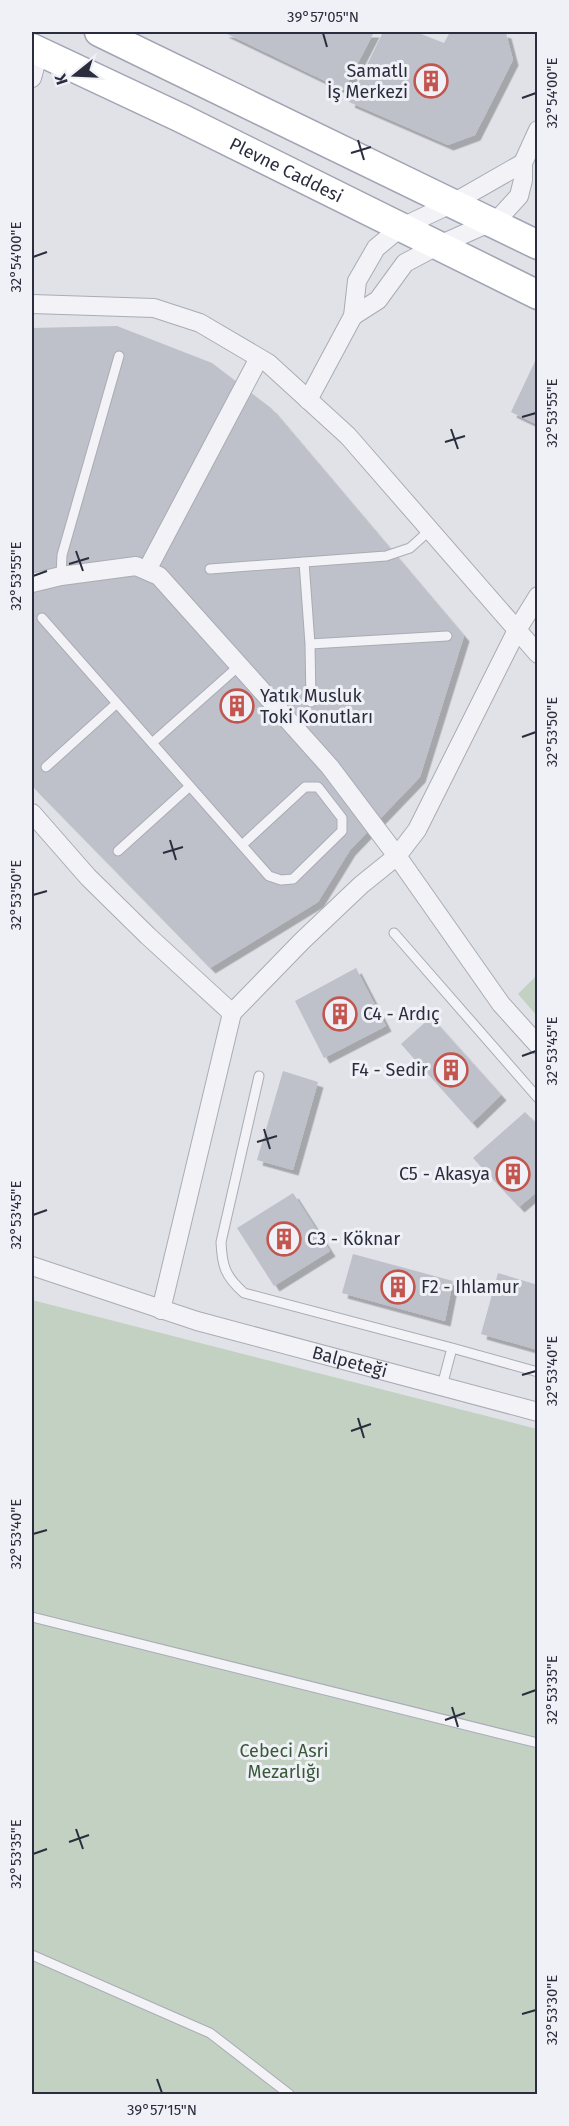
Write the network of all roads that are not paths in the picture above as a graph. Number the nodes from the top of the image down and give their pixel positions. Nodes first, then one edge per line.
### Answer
1 (99, 32) edge
2 (34, 59) edge
3 (537, 130) edge
4 (523, 163) junction
5 (453, 203) junction
6 (491, 222) junction
7 (400, 228) junction
8 (537, 245) edge
9 (437, 246) junction
10 (537, 296) edge
11 (32, 304) edge
12 (353, 316) junction
13 (119, 356) dead end
14 (259, 358) junction
15 (308, 400) junction
16 (430, 530) junction
17 (304, 562) junction
18 (210, 569) dead end
19 (147, 570) junction
20 (61, 576) junction
21 (32, 583) edge
22 (537, 596) edge
23 (42, 618) dead end
24 (517, 630) junction
25 (447, 636) dead end
26 (310, 644) junction
27 (537, 654) edge
28 (241, 665) junction
29 (311, 702) dead end
30 (117, 704) junction
31 (152, 743) junction
32 (46, 767) dead end
33 (190, 786) junction
34 (32, 814) edge
35 (242, 845) junction
36 (118, 851) dead end
37 (397, 856) junction
38 (394, 933) dead end
39 (232, 1013) junction
40 (537, 1045) edge
41 (259, 1076) dead end
42 (537, 1098) edge
43 (32, 1266) edge
44 (161, 1310) junction
45 (452, 1348) junction
46 (537, 1371) edge
47 (442, 1386) junction
48 (537, 1412) edge
49 (32, 1617) edge
50 (537, 1743) edge
51 (32, 1955) edge
52 (289, 2094) edge

1 - 5 main road
2 - 7 main road, Plevne Caddesi
3 - 4 street
4 - 5 street
4 - 6 street
5 - 6 main road
5 - 7 street
6 - 8 main road
6 - 9 street
7 - 9 main road, Plevne Caddesi
7 - 12 street
9 - 10 main road, Plevne Caddesi
9 - 12 street
11 - 14 street
12 - 15 street
13 - 20 lane
14 - 15 street
14 - 19 street
15 - 16 street
16 - 17 lane
16 - 24 street
17 - 18 lane
17 - 26 lane
19 - 20 street
19 - 28 street
20 - 21 street
22 - 24 street
23 - 30 lane
24 - 27 street
24 - 37 street
25 - 26 lane
26 - 29 lane
28 - 31 lane
28 - 37 street
30 - 31 lane
30 - 32 lane
31 - 33 lane
33 - 35 lane
33 - 36 lane
34 - 39 street
35 - 35 lane
37 - 39 street
37 - 40 street
38 - 42 lane
39 - 44 street
41 - 45 lane
43 - 44 street, Balpeteği
44 - 47 street, Balpeteği
45 - 46 lane
45 - 47 lane
47 - 48 street, Balpeteği
49 - 50 lane
51 - 52 lane

